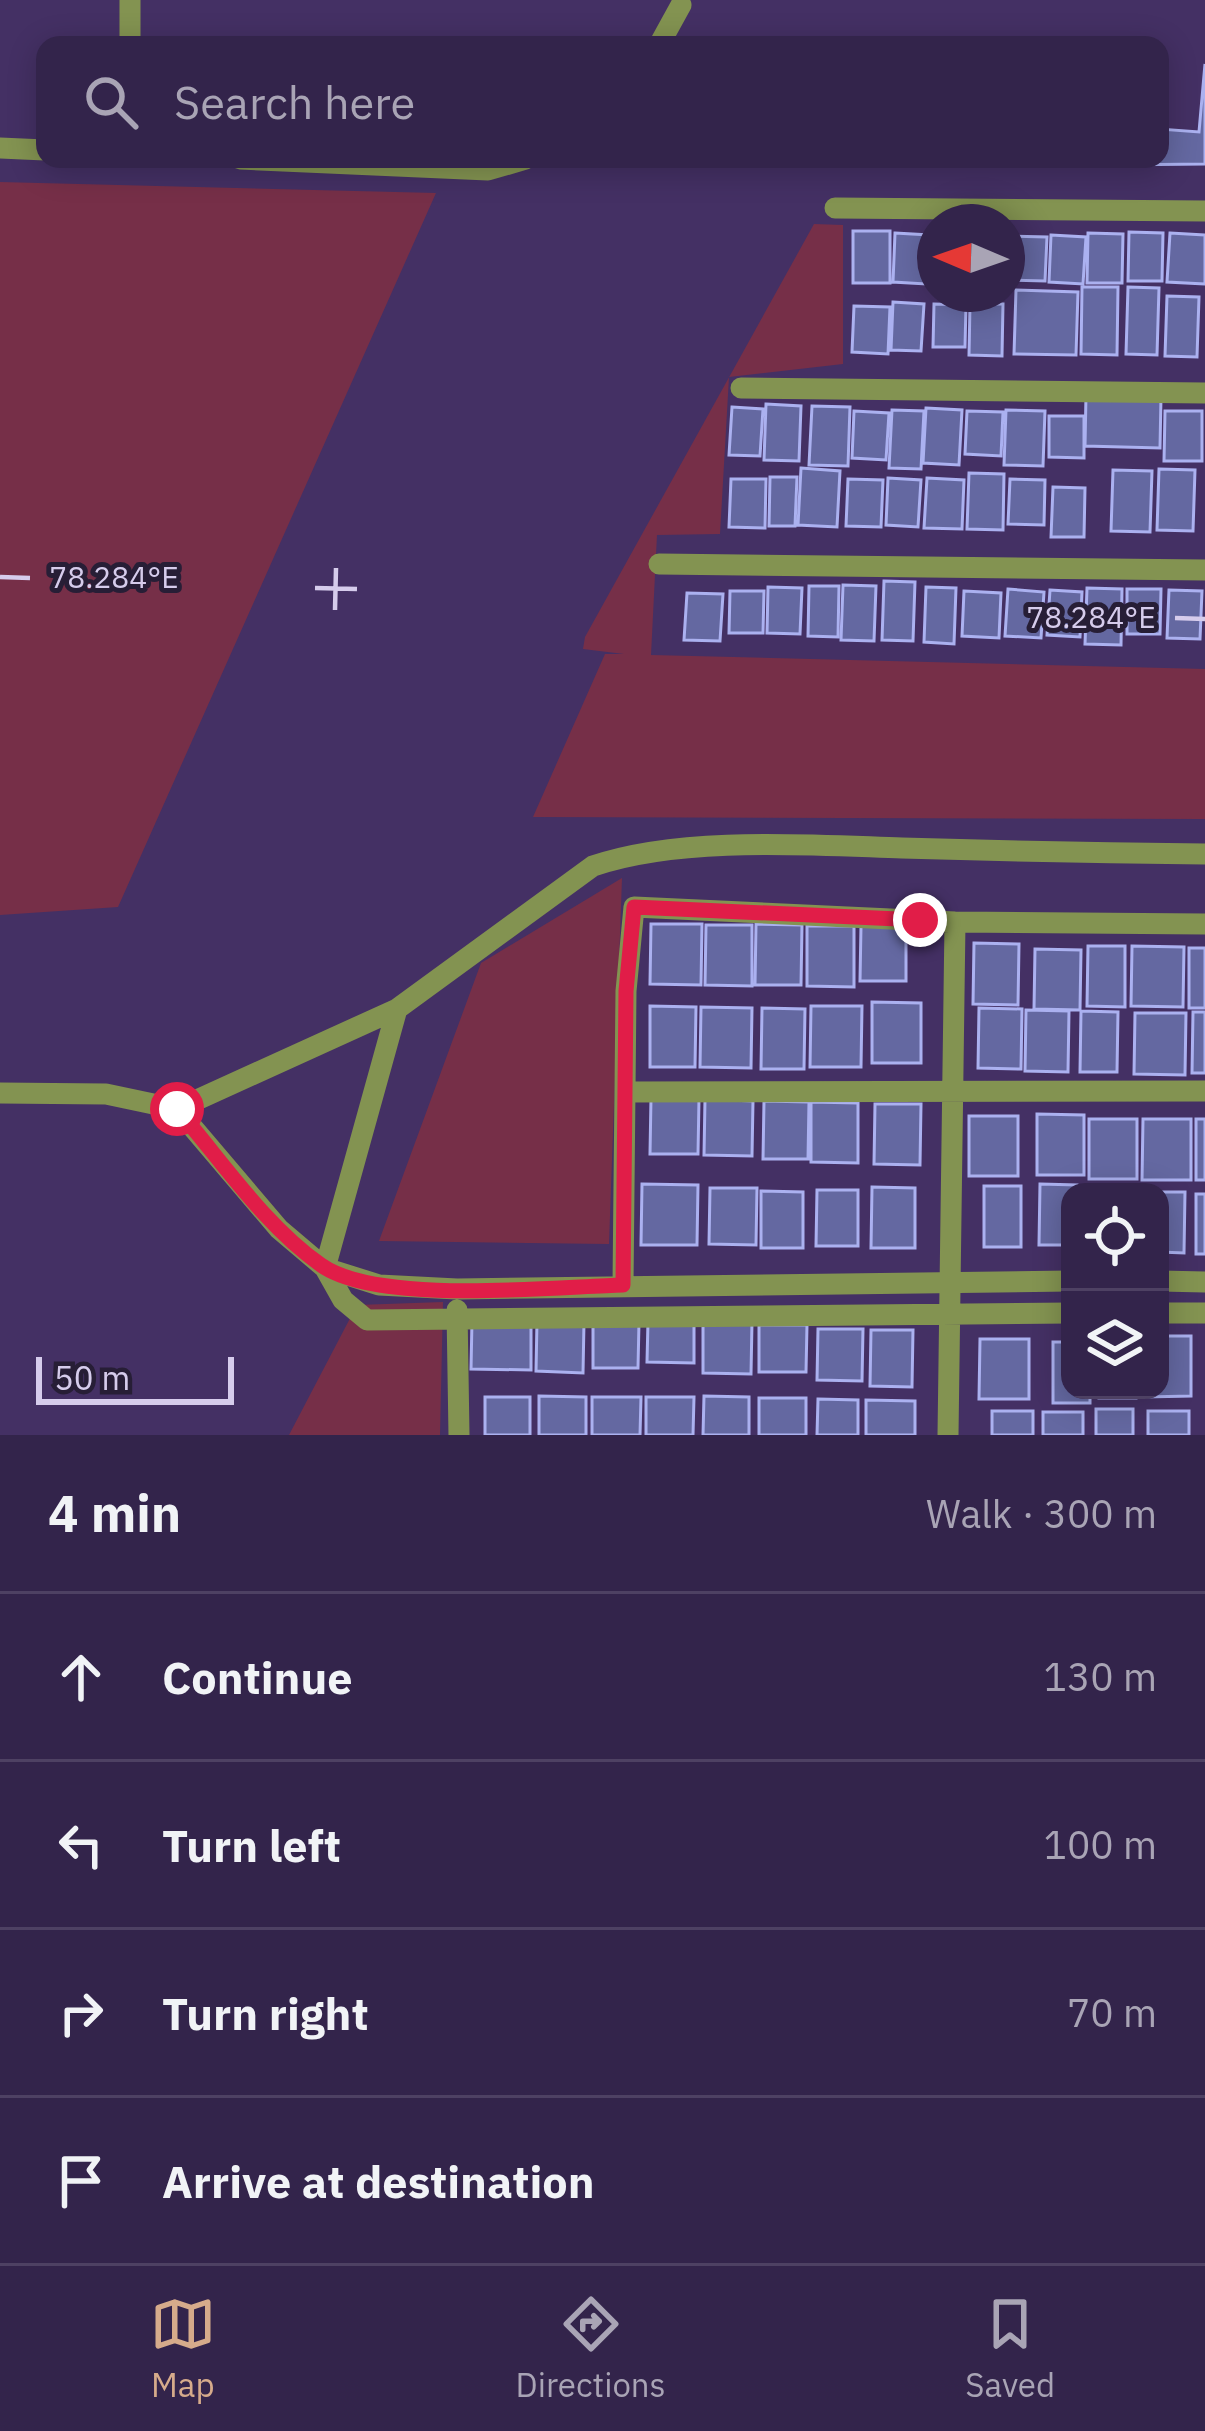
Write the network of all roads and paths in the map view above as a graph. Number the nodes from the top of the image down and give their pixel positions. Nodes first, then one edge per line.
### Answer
1 (130, 0) edge
2 (681, 5) dead end
3 (130, 36) edge
4 (664, 36) edge
5 (0, 148) edge
6 (36, 150) edge
7 (443, 168) edge
8 (495, 168) edge
9 (835, 208) dead end
10 (1205, 211) edge
11 (741, 388) dead end
12 (1205, 393) edge
13 (659, 564) dead end
14 (1205, 570) edge
15 (1205, 854) edge
16 (955, 922) junction
17 (1205, 924) edge
18 (397, 1009) junction
19 (1205, 1091) edge
20 (625, 1092) junction
21 (951, 1092) junction
22 (0, 1093) edge
23 (177, 1109) junction
24 (325, 1268) junction
25 (949, 1281) junction
26 (1061, 1281) edge
27 (1169, 1281) edge
28 (1205, 1282) edge
29 (623, 1285) junction
30 (457, 1289) junction
31 (948, 1312) junction
32 (1061, 1313) edge
33 (1169, 1313) edge
34 (1205, 1313) edge
35 (458, 1318) junction
36 (459, 1435) edge
37 (948, 1435) edge

1 - 3 street
2 - 4 street
5 - 6 street
7 - 8 street
9 - 10 street
11 - 12 street
13 - 14 street
15 - 18 street
16 - 17 street
16 - 20 street
16 - 21 street
18 - 23 street
18 - 24 street
19 - 21 street
20 - 21 street
20 - 29 street
21 - 25 street
22 - 23 street
23 - 24 street
24 - 30 street
24 - 35 street
25 - 26 street
25 - 29 street
25 - 31 street
27 - 28 street
29 - 30 street
30 - 35 street
31 - 32 street
31 - 35 street
31 - 37 street
33 - 34 street
35 - 36 street

